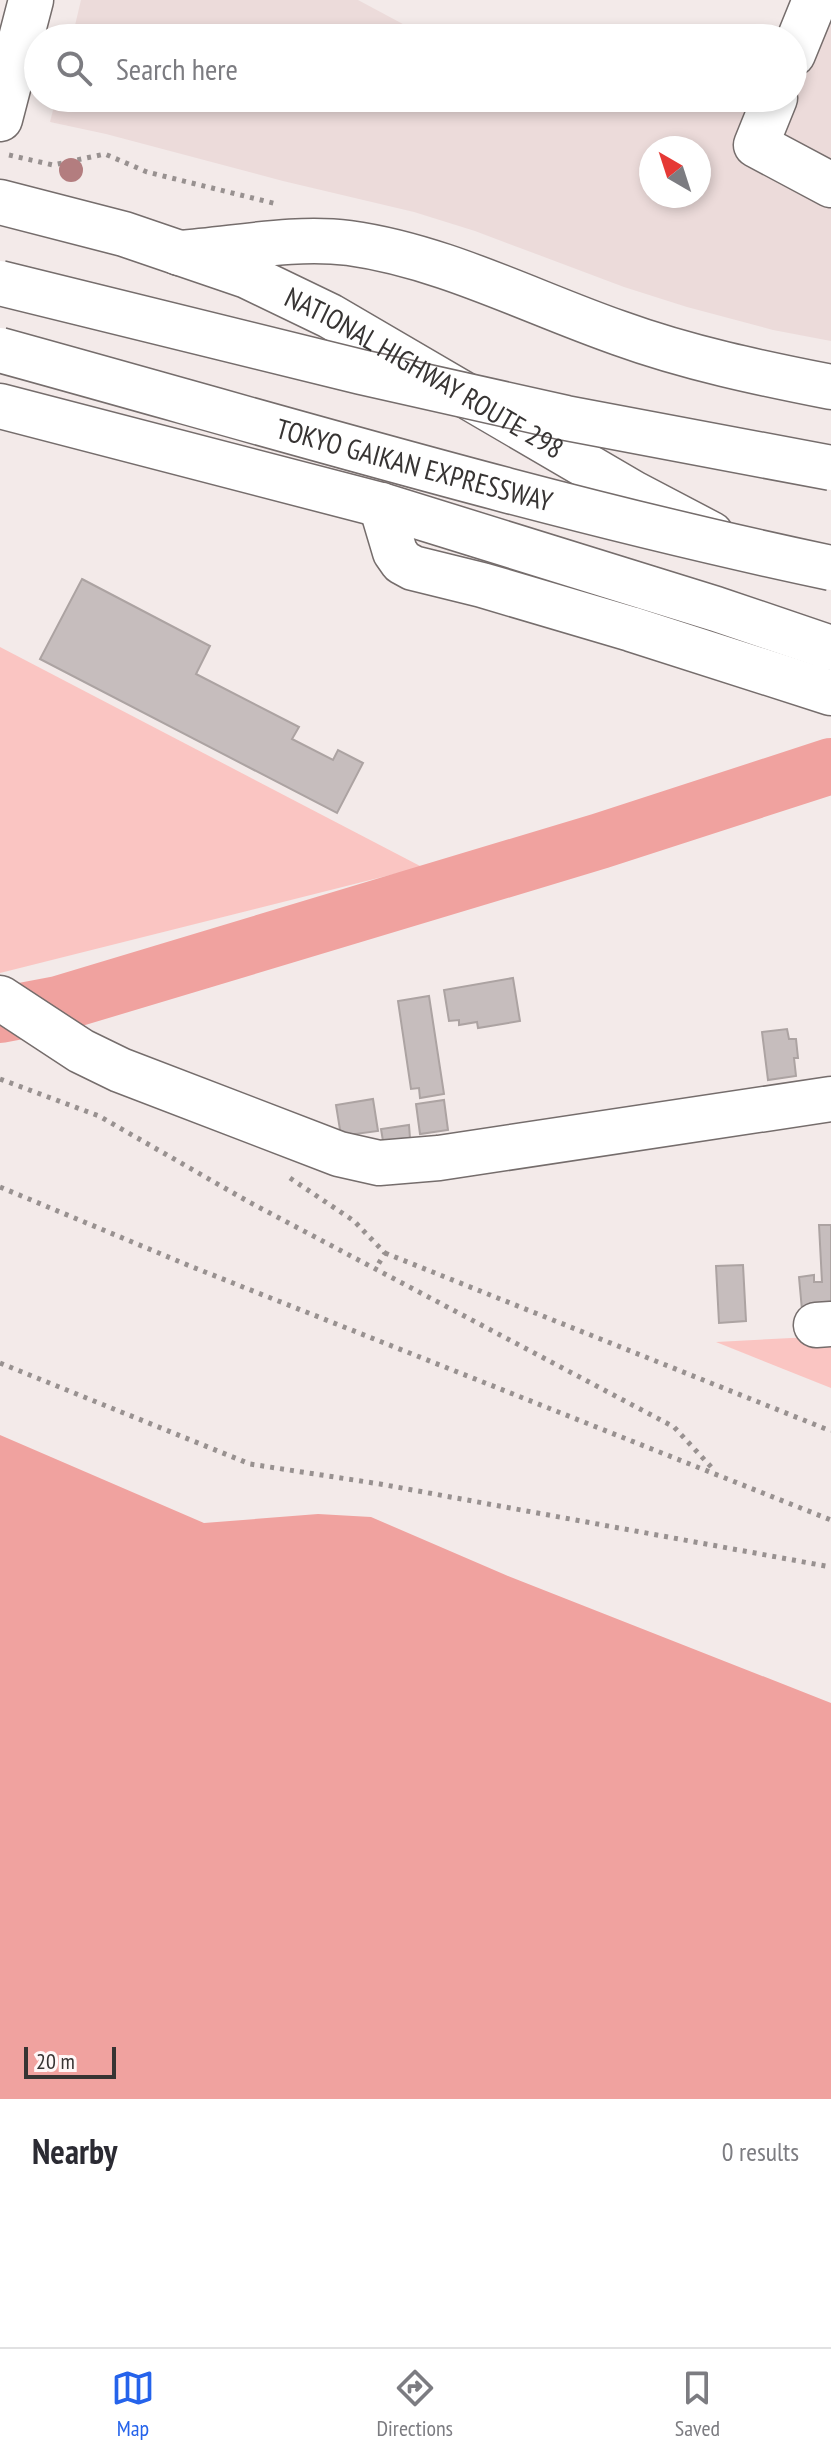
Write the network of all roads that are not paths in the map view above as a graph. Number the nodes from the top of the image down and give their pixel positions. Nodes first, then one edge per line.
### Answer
1 (31, 0) edge
2 (815, 0) edge
3 (25, 24) edge
4 (805, 24) edge
5 (24, 27) edge
6 (769, 112) edge
7 (0, 119) edge
8 (831, 185) edge
9 (0, 202) edge
10 (179, 253) junction
11 (0, 283) edge
12 (0, 350) edge
13 (831, 387) edge
14 (0, 406) edge
15 (831, 468) edge
16 (381, 505) junction
17 (831, 568) edge
18 (831, 587) edge
19 (829, 648) edge
20 (831, 693) edge
21 (0, 998) edge
22 (831, 1099) edge

1 - 3 main road
2 - 4 main road
5 - 7 main road
6 - 8 main road
9 - 10 main road, NATIONAL HIGHWAY ROUTE 298
10 - 13 main road
10 - 18 main road, NATIONAL HIGHWAY ROUTE 298
11 - 15 main road, bridge
12 - 17 main road, TOKYO GAIKAN EXPRESSWAY, bridge
14 - 16 main road
16 - 19 main road
16 - 20 main road
21 - 22 main road

